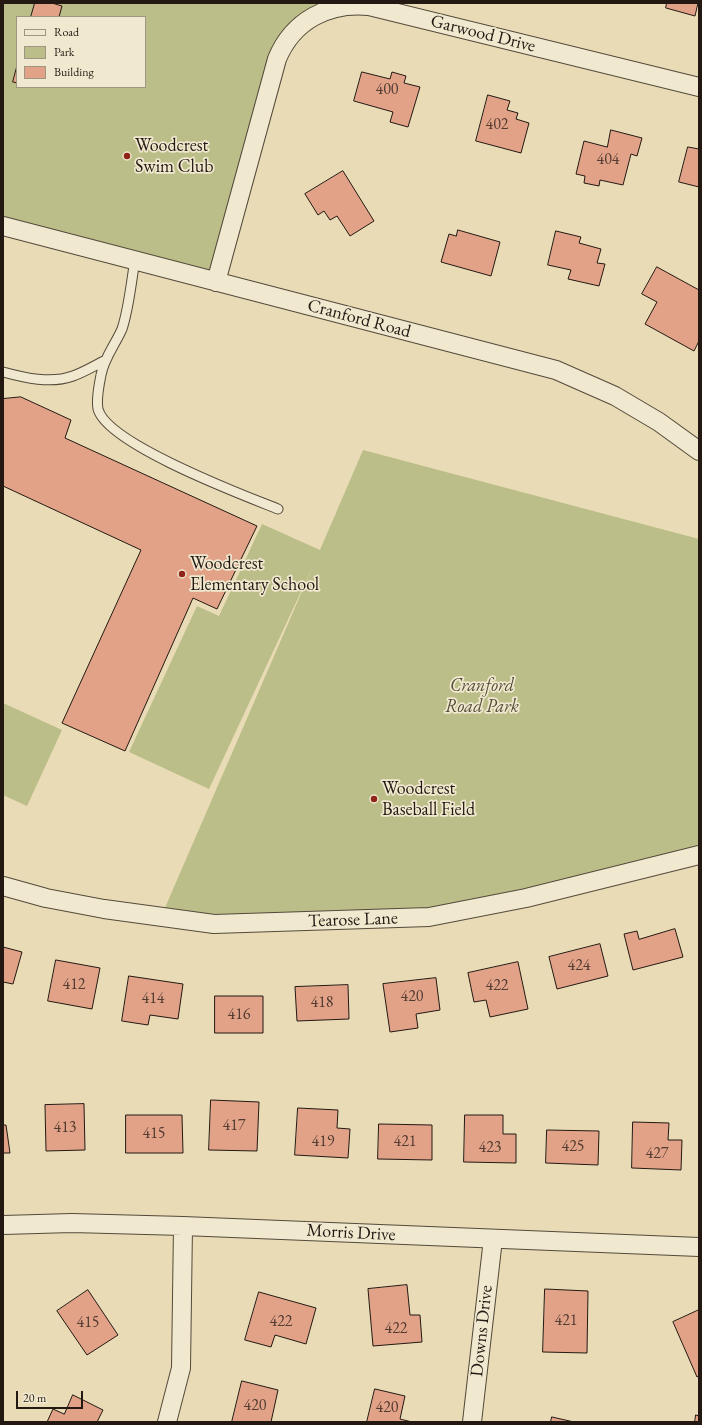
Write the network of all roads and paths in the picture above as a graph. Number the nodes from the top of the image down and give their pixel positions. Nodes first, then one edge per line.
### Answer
1 (699, 87) edge
2 (3, 226) edge
3 (135, 260) junction
4 (216, 282) junction
5 (104, 361) junction
6 (3, 372) edge
7 (699, 451) edge
8 (278, 509) dead end
9 (699, 855) edge
10 (3, 886) edge
11 (3, 1225) edge
12 (183, 1226) junction
13 (493, 1239) junction
14 (699, 1247) edge
15 (167, 1422) edge
16 (472, 1422) edge

1 - 4 street, Garwood Drive
2 - 3 street, Cranford Road
3 - 4 street, Cranford Road
3 - 5 lane
4 - 7 street, Cranford Road
5 - 6 lane
5 - 8 lane
9 - 10 street, Tearose Lane
11 - 12 street, Morris Drive
12 - 13 street, Morris Drive
12 - 15 street
13 - 14 street, Morris Drive
13 - 16 street, Downs Drive

